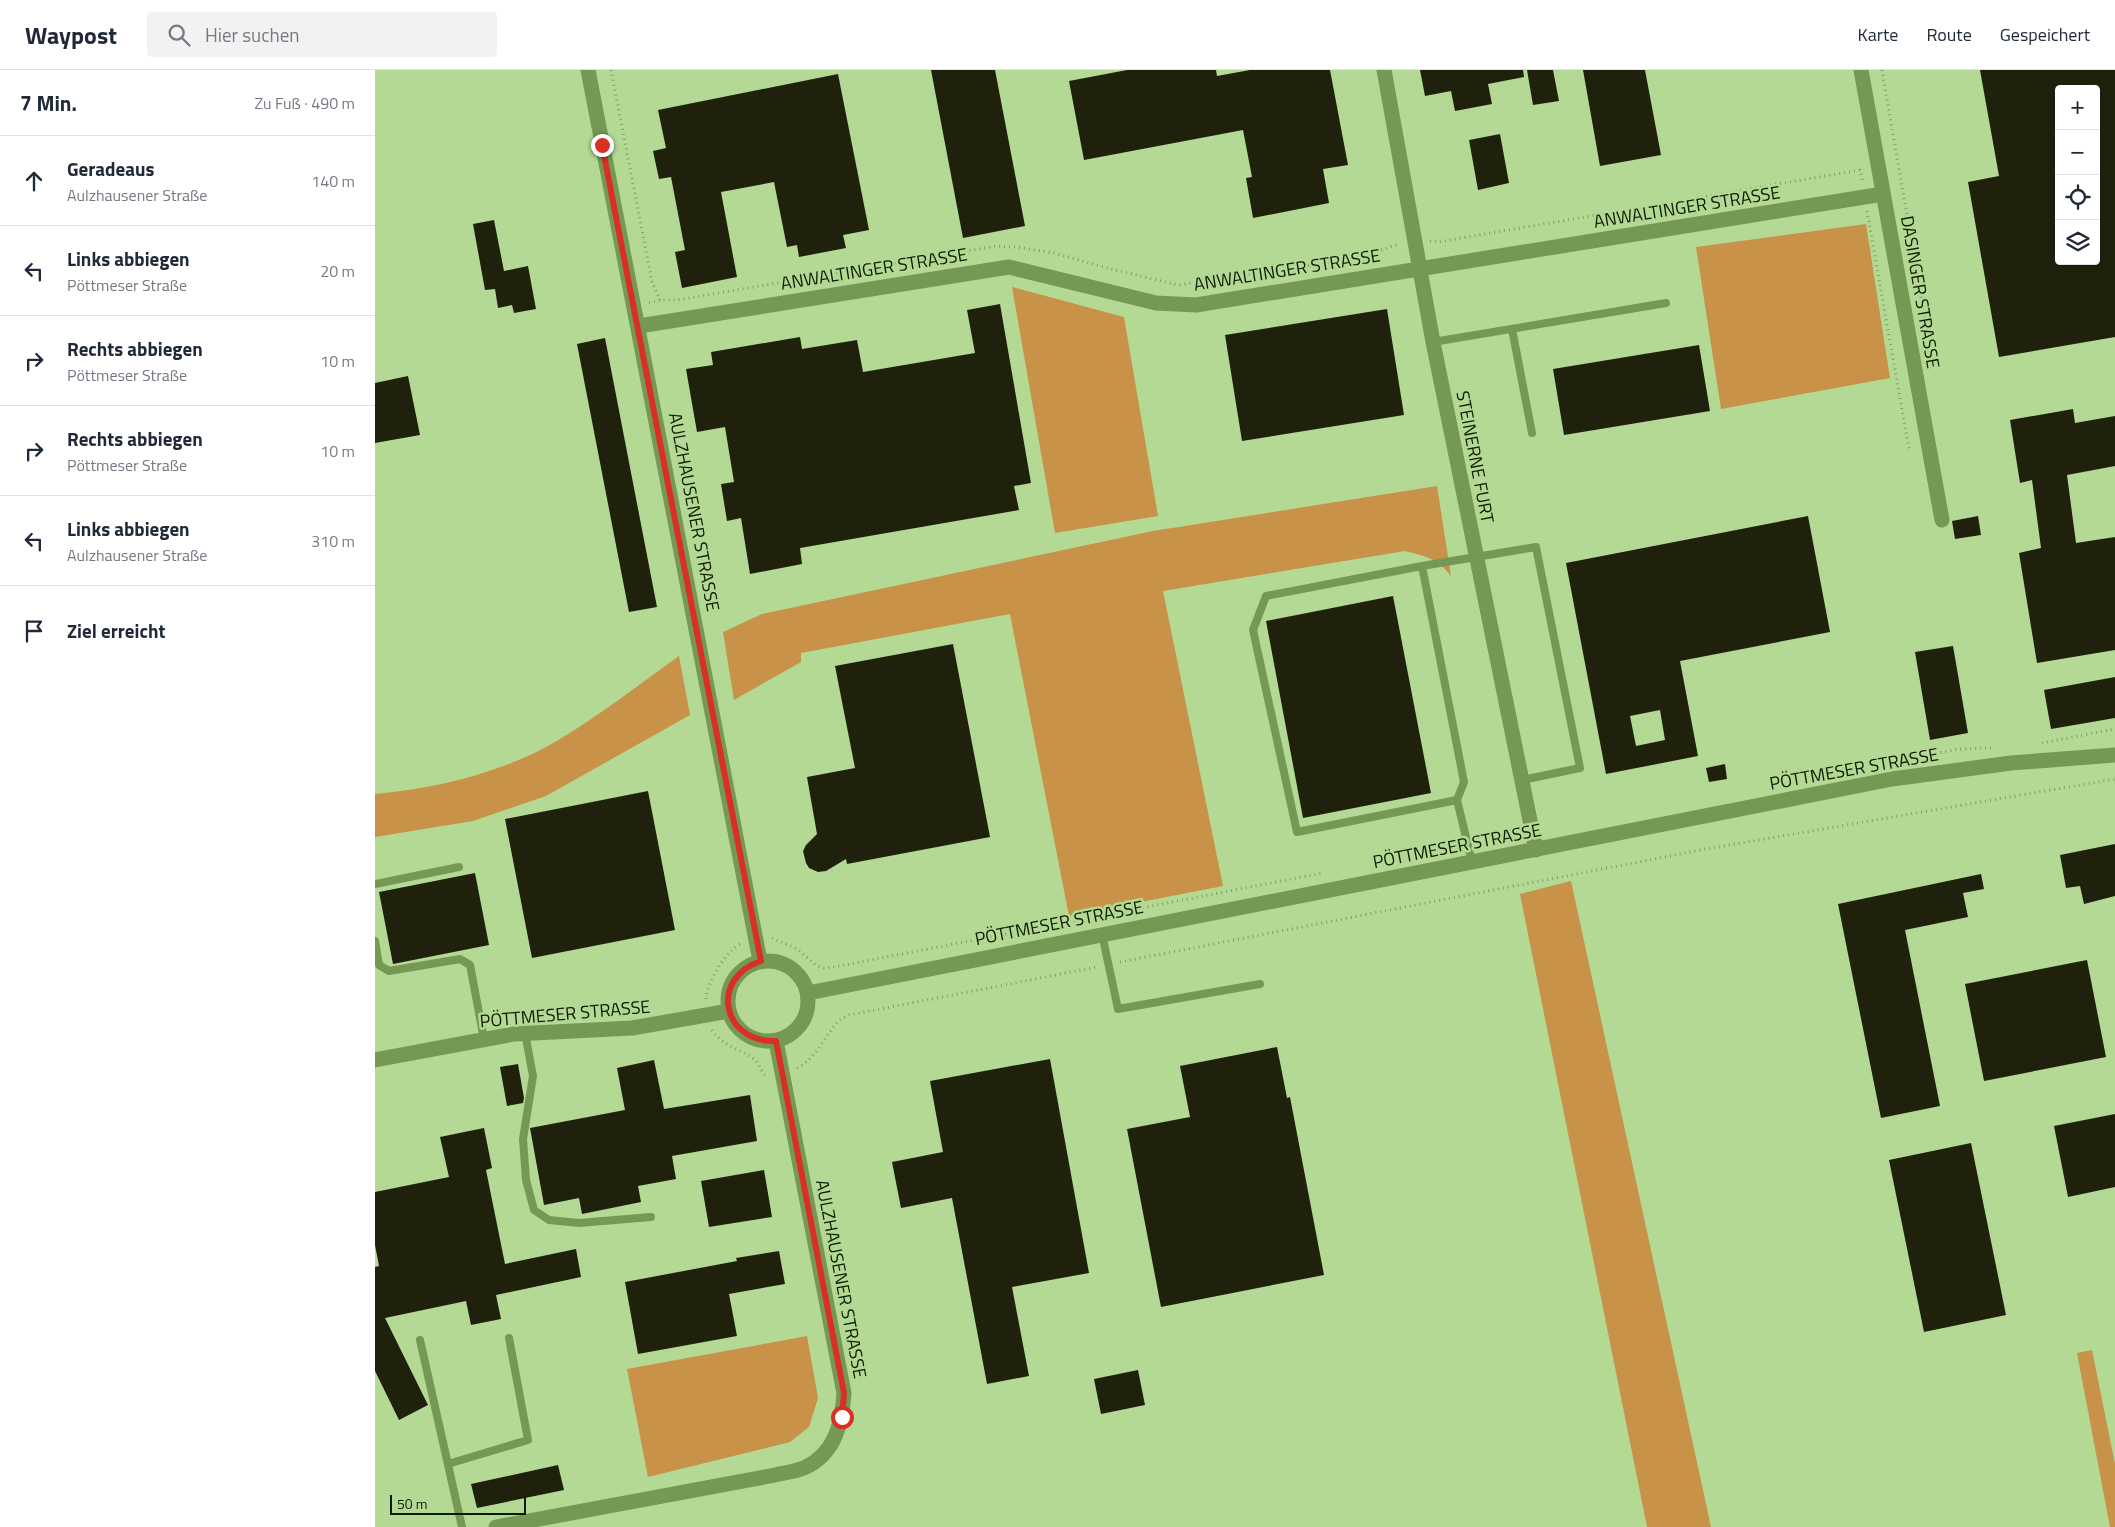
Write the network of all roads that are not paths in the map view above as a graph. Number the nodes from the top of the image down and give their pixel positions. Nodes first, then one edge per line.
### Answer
1 (588, 70) edge
2 (1384, 70) edge
3 (1861, 70) edge
4 (1883, 194) junction
5 (1421, 269) junction
6 (1666, 303) dead end
7 (639, 326) junction
8 (1512, 329) junction
9 (1433, 342) junction
10 (1532, 433) dead end
11 (1942, 520) dead end
12 (1475, 555) junction
13 (1422, 566) junction
14 (2115, 755) edge
15 (1522, 780) junction
16 (1457, 800) junction
17 (1536, 850) junction
18 (1471, 862) junction
19 (459, 867) dead end
20 (375, 884) edge
21 (1102, 934) junction
22 (375, 941) edge
23 (761, 961) junction
24 (1260, 984) dead end
25 (808, 993) junction
26 (729, 1011) junction
27 (525, 1033) junction
28 (484, 1039) junction
29 (776, 1041) junction
30 (375, 1060) edge
31 (651, 1217) dead end
32 (509, 1338) dead end
33 (420, 1340) dead end
34 (448, 1464) junction
35 (462, 1527) edge
36 (496, 1527) edge

1 - 7 street, AULZHAUSENER STRASSE
2 - 5 street, STEINERNE FURT
3 - 4 street, DASINGER STRASSE
4 - 5 street, ANWALTINGER STRASSE
4 - 11 street, DASINGER STRASSE
5 - 7 street, ANWALTINGER STRASSE
5 - 9 street, STEINERNE FURT
6 - 8 lane
7 - 23 street, AULZHAUSENER STRASSE
8 - 9 lane
8 - 10 lane
9 - 12 street, STEINERNE FURT
12 - 13 lane
12 - 15 street, STEINERNE FURT
12 - 15 lane
13 - 16 lane
13 - 16 lane
14 - 17 street, PÖTTMESER STRASSE
15 - 17 street, STEINERNE FURT
16 - 18 lane
17 - 18 street, PÖTTMESER STRASSE
18 - 21 street, PÖTTMESER STRASSE
19 - 20 lane
21 - 24 lane
21 - 25 street, PÖTTMESER STRASSE
22 - 28 lane
23 - 25 street
23 - 26 street
25 - 29 street
26 - 27 street, PÖTTMESER STRASSE
26 - 29 street
27 - 28 street, PÖTTMESER STRASSE
27 - 31 lane
28 - 30 street, PÖTTMESER STRASSE
29 - 36 street, AULZHAUSENER STRASSE
32 - 34 lane
33 - 34 lane
34 - 35 lane

